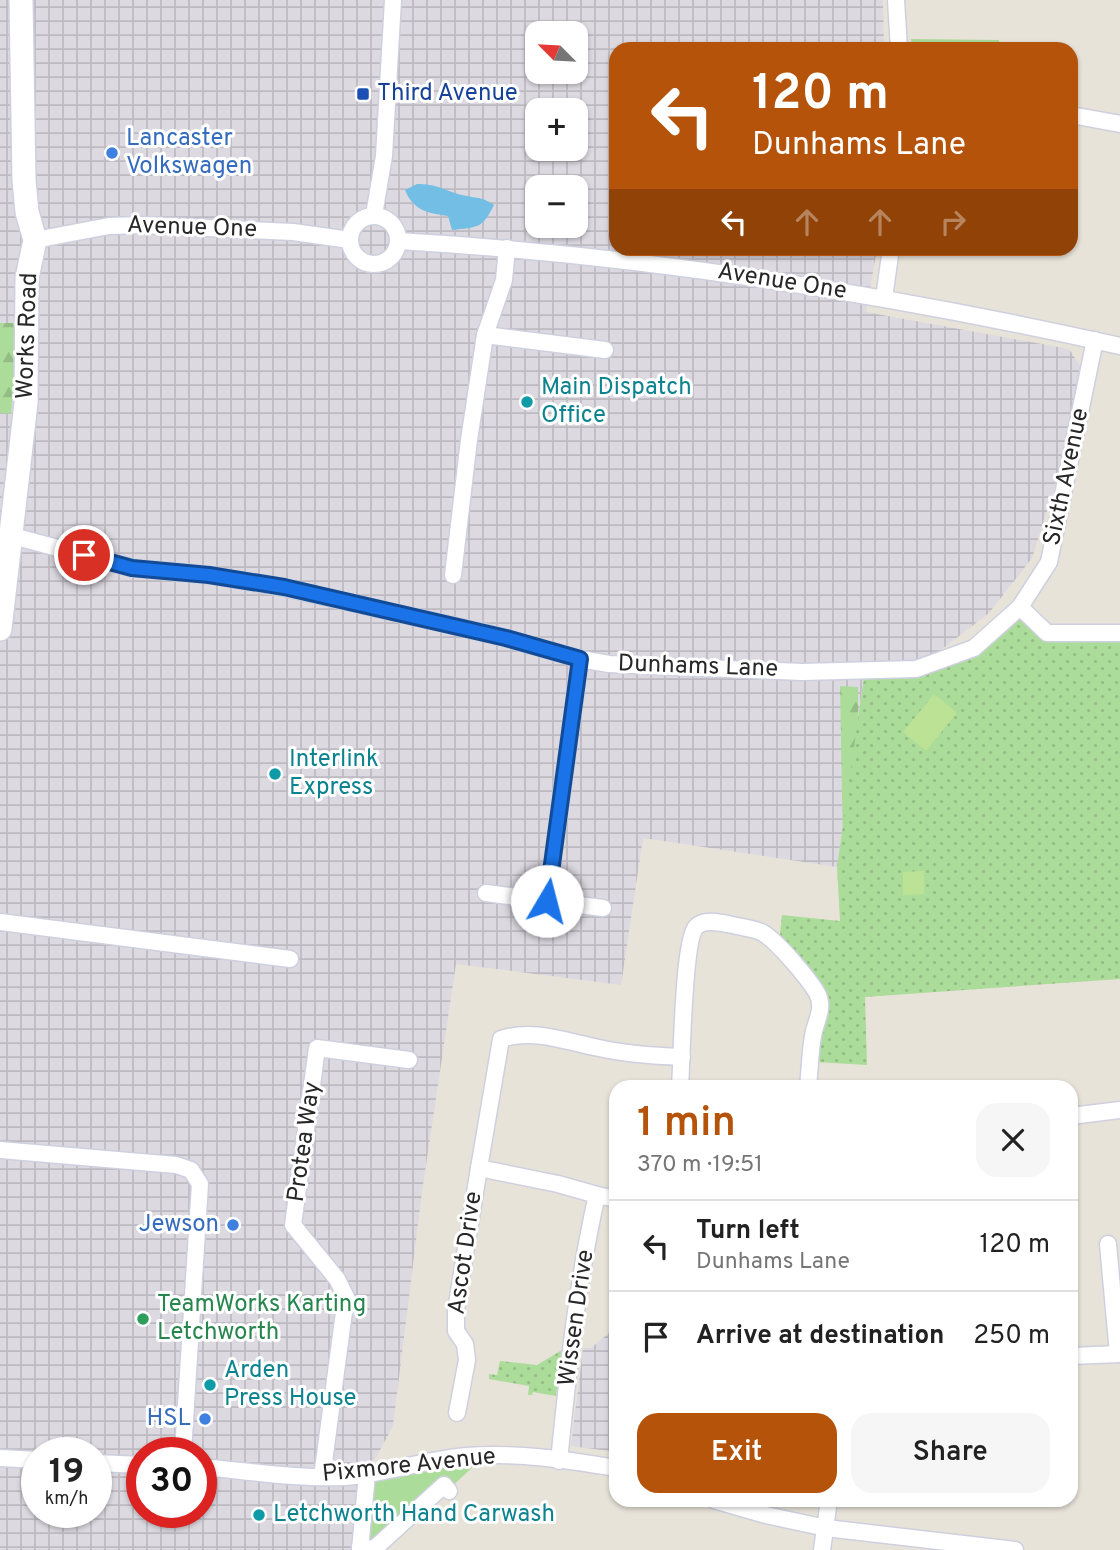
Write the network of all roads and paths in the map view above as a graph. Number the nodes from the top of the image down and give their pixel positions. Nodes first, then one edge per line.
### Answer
1 (21, 0) edge
2 (393, 0) edge
3 (896, 0) edge
4 (899, 42) edge
5 (1078, 116) edge
6 (1120, 124) edge
7 (374, 215) junction
8 (35, 240) junction
9 (350, 240) junction
10 (398, 241) junction
11 (507, 248) junction
12 (890, 256) edge
13 (884, 298) junction
14 (485, 335) junction
15 (1095, 340) junction
16 (1120, 346) edge
17 (605, 350) dead end
18 (9, 535) junction
19 (453, 575) dead end
20 (1020, 607) junction
21 (0, 629) edge
22 (1120, 633) edge
23 (580, 659) junction
24 (486, 893) dead end
25 (547, 901) junction
26 (603, 908) dead end
27 (0, 922) edge
28 (290, 958) dead end
29 (682, 1057) junction
30 (409, 1060) dead end
31 (680, 1080) edge
32 (809, 1080) edge
33 (1120, 1110) edge
34 (1078, 1115) edge
35 (0, 1150) edge
36 (479, 1168) junction
37 (597, 1195) junction
38 (609, 1198) edge
39 (1108, 1244) dead end
40 (1119, 1354) edge
41 (1078, 1356) edge
42 (457, 1413) dead end
43 (184, 1437) edge
44 (0, 1458) edge
45 (21, 1459) edge
46 (559, 1461) junction
47 (609, 1467) edge
48 (217, 1468) edge
49 (368, 1474) junction
50 (322, 1477) junction
51 (449, 1491) dead end
52 (752, 1507) edge
53 (828, 1507) edge
54 (826, 1528) junction
55 (360, 1549) edge
56 (822, 1550) edge
57 (1015, 1550) edge

1 - 8 street, Works Road
2 - 7 street
3 - 4 street
5 - 6 street
7 - 9 street
7 - 10 street
8 - 9 street, Avenue One
8 - 18 street, Works Road
9 - 10 street
10 - 11 street, Avenue One
11 - 13 street, Avenue One
11 - 14 street
12 - 13 street
13 - 15 street, Avenue One
14 - 17 street
14 - 19 street
15 - 16 street, Avenue One
15 - 20 street, Sixth Avenue
18 - 21 street, Works Road
18 - 23 street, Dunhams Lane
20 - 22 street
20 - 23 street, Dunhams Lane
23 - 25 street
24 - 25 street
25 - 26 street
27 - 28 street
29 - 31 street
29 - 32 street
29 - 36 street
30 - 50 street, Protea Way
33 - 34 street
35 - 43 street
36 - 37 street, Ascot Drive
36 - 42 street, Ascot Drive
37 - 38 street
37 - 46 street, Wissen Drive
39 - 40 street
40 - 41 street
44 - 45 street
46 - 47 street, Pixmore Avenue
46 - 49 street, Pixmore Avenue
48 - 50 street, Pixmore Avenue
49 - 50 street, Pixmore Avenue
49 - 55 street
51 - 55 street
52 - 54 street
53 - 54 street
54 - 56 street
54 - 57 street

